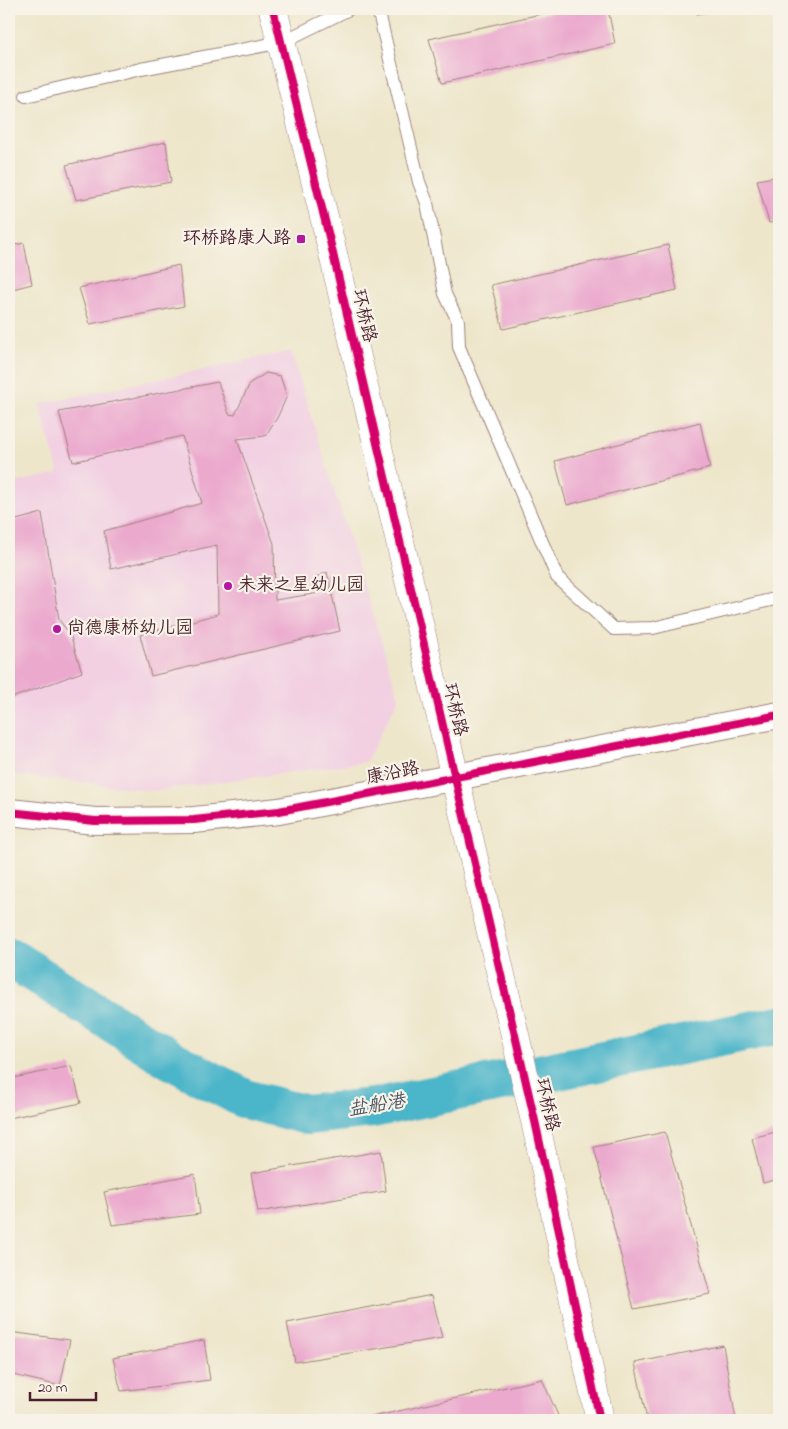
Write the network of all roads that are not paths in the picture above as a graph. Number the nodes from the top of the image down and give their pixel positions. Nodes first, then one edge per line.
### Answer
1 (273, 9) edge
2 (348, 9) edge
3 (378, 9) edge
4 (282, 42) junction
5 (26, 96) dead end
6 (779, 598) edge
7 (779, 715) edge
8 (454, 777) junction
9 (9, 812) edge
10 (600, 1420) edge

1 - 4 street, 环桥路
2 - 4 lane
3 - 6 lane
4 - 5 lane
4 - 8 street, 环桥路
7 - 8 street, 康沿路
8 - 9 street, 康沿路
8 - 10 street, 环桥路

